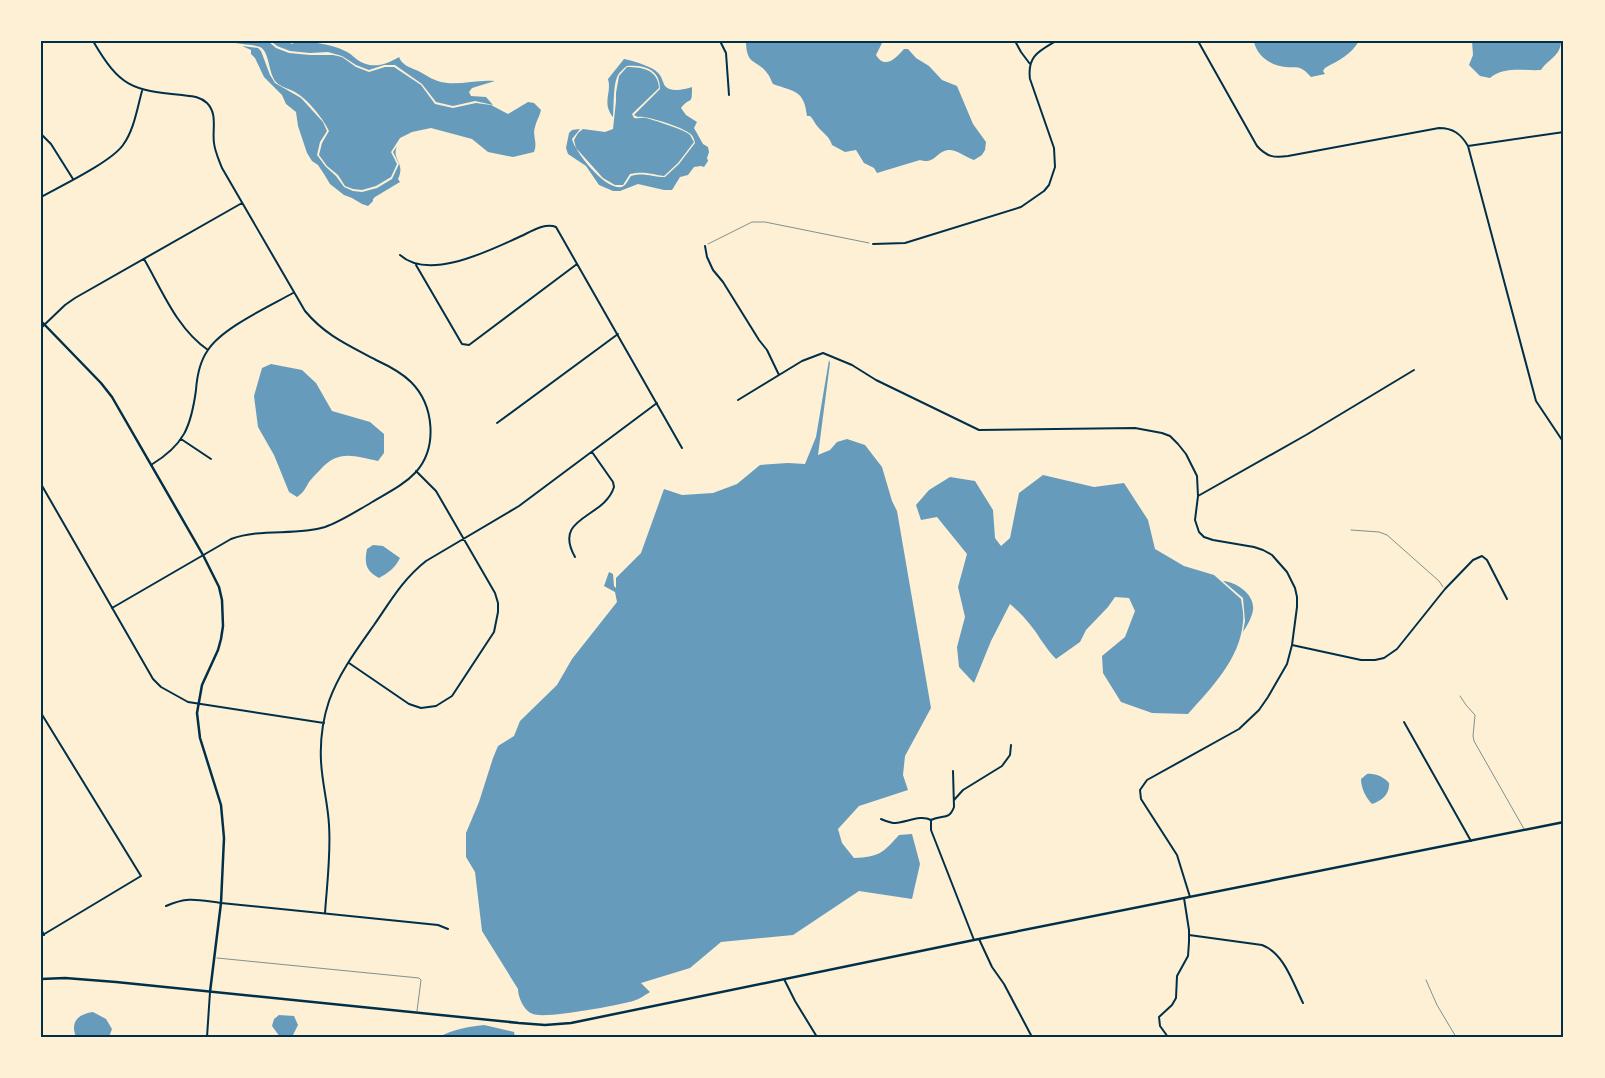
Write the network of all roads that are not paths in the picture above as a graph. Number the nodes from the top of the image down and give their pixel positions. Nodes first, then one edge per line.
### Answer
1 (94, 41) edge
2 (720, 41) edge
3 (1015, 41) edge
4 (1047, 41) edge
5 (1056, 41) edge
6 (1198, 41) edge
7 (1050, 45) junction
8 (1030, 64) junction
9 (143, 90) junction
10 (729, 95) dead end
11 (1564, 132) edge
12 (41, 134) edge
13 (1468, 146) junction
14 (73, 179) junction
15 (41, 197) edge
16 (242, 203) junction
17 (873, 244) road end
18 (705, 246) road end
19 (400, 256) dead end
20 (144, 259) junction
21 (416, 264) junction
22 (577, 264) junction
23 (294, 293) junction
24 (41, 321) edge
25 (45, 325) junction
26 (41, 328) edge
27 (618, 334) junction
28 (208, 350) junction
29 (1414, 370) dead end
30 (779, 375) junction
31 (738, 400) dead end
32 (658, 403) junction
33 (497, 423) dead end
34 (181, 438) junction
35 (1564, 443) edge
36 (682, 448) dead end
37 (592, 452) junction
38 (212, 460) dead end
39 (151, 465) junction
40 (416, 471) junction
41 (41, 484) edge
42 (1198, 496) junction
43 (1351, 530) dead end
44 (464, 539) junction
45 (203, 555) junction
46 (575, 557) dead end
47 (1445, 589) junction
48 (1507, 598) dead end
49 (112, 608) junction
50 (1292, 644) junction
51 (348, 662) junction
52 (1460, 696) dead end
53 (198, 704) junction
54 (41, 713) edge
55 (324, 722) junction
56 (1404, 722) dead end
57 (1011, 745) dead end
58 (954, 771) dead end
59 (954, 800) junction
60 (881, 819) dead end
61 (931, 820) junction
62 (1564, 822) edge
63 (1525, 830) junction
64 (1472, 841) junction
65 (1190, 897) junction
66 (1184, 898) junction
67 (220, 903) junction
68 (166, 906) dead end
69 (325, 913) junction
70 (41, 929) edge
71 (448, 929) dead end
72 (43, 935) edge
73 (1189, 935) junction
74 (979, 939) junction
75 (974, 940) junction
76 (215, 958) junction
77 (41, 979) edge
78 (784, 979) junction
79 (210, 992) junction
80 (1303, 1003) dead end
81 (417, 1013) junction
82 (207, 1037) edge
83 (817, 1037) edge
84 (1032, 1037) edge
85 (1168, 1037) edge

1 - 9 street
2 - 10 street
3 - 8 street
4 - 7 street
5 - 7 street
6 - 13 street
7 - 8 street
8 - 17 street
9 - 14 street
9 - 16 street
11 - 13 street
12 - 14 street
13 - 35 street
14 - 15 street
16 - 20 street
16 - 23 street
18 - 30 street
19 - 21 street
20 - 25 street
20 - 28 street
21 - 22 street
21 - 22 street
22 - 27 street
23 - 28 street
23 - 40 street
24 - 25 main road
25 - 26 street
25 - 39 main road
27 - 32 street
27 - 33 street
28 - 34 street
29 - 42 street
30 - 31 street
30 - 42 street
32 - 36 street
32 - 37 street
34 - 38 street
34 - 39 street
37 - 44 street
37 - 46 street
39 - 45 main road
40 - 44 street
40 - 45 street
41 - 49 street
42 - 50 street
43 - 47 lane
44 - 51 street
44 - 51 street
45 - 49 street
45 - 53 main road
47 - 48 street
47 - 50 street
49 - 53 street
50 - 65 street
51 - 55 street
52 - 63 lane
53 - 55 street
53 - 67 main road
54 - 72 street
55 - 69 street
56 - 64 street
57 - 59 street
58 - 59 street
59 - 61 street
60 - 61 street
61 - 75 street
62 - 63 main road
63 - 64 main road
64 - 65 main road
65 - 66 main road
66 - 73 street
66 - 74 main road
67 - 68 street
67 - 69 street
67 - 76 main road
69 - 71 street
70 - 72 street
73 - 80 street
73 - 85 street
74 - 75 main road
74 - 84 street
75 - 78 main road
76 - 79 main road
76 - 81 lane
77 - 79 main road
78 - 81 main road
78 - 83 street
79 - 81 main road
79 - 82 street

